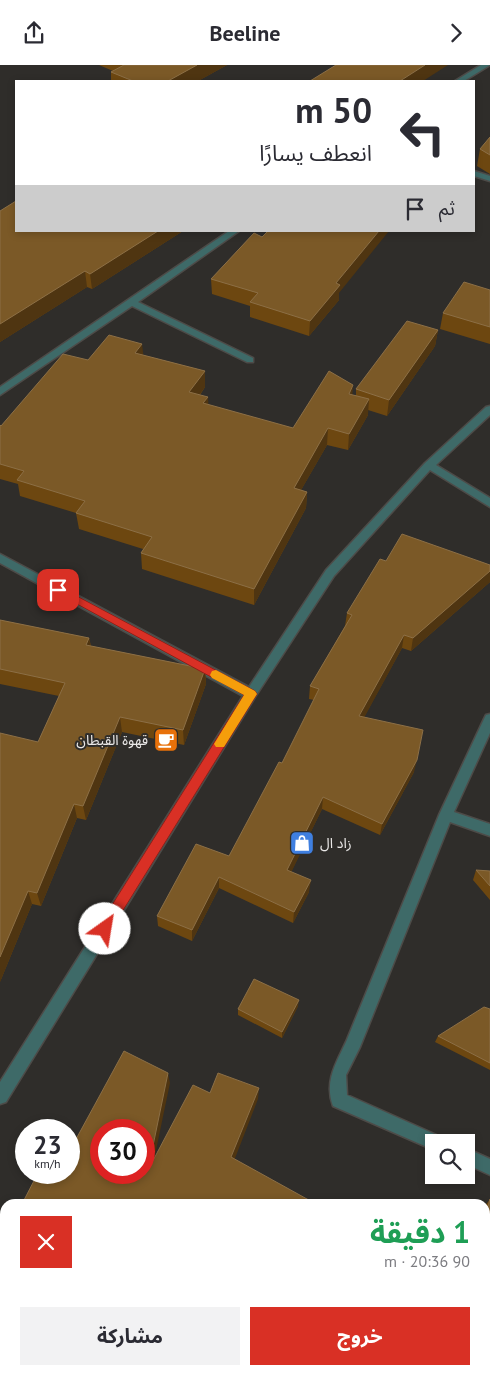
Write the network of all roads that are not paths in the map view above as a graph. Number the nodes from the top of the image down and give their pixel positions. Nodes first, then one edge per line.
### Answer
1 (486, 65) edge
2 (461, 80) edge
3 (475, 173) edge
4 (490, 179) edge
5 (234, 232) edge
6 (132, 302) junction
7 (250, 361) dead end
8 (0, 392) edge
9 (490, 409) edge
10 (429, 465) junction
11 (490, 503) edge
12 (2, 563) edge
13 (251, 694) junction
14 (490, 719) edge
15 (446, 815) junction
16 (490, 830) edge
17 (0, 1096) edge
18 (425, 1139) edge
19 (475, 1160) edge
20 (490, 1167) edge

1 - 2 street
3 - 4 street
5 - 6 street
6 - 7 street
6 - 8 street
9 - 10 street
10 - 11 street
10 - 13 street
12 - 13 street
13 - 17 street
14 - 15 street
15 - 16 street
15 - 18 street
19 - 20 street

